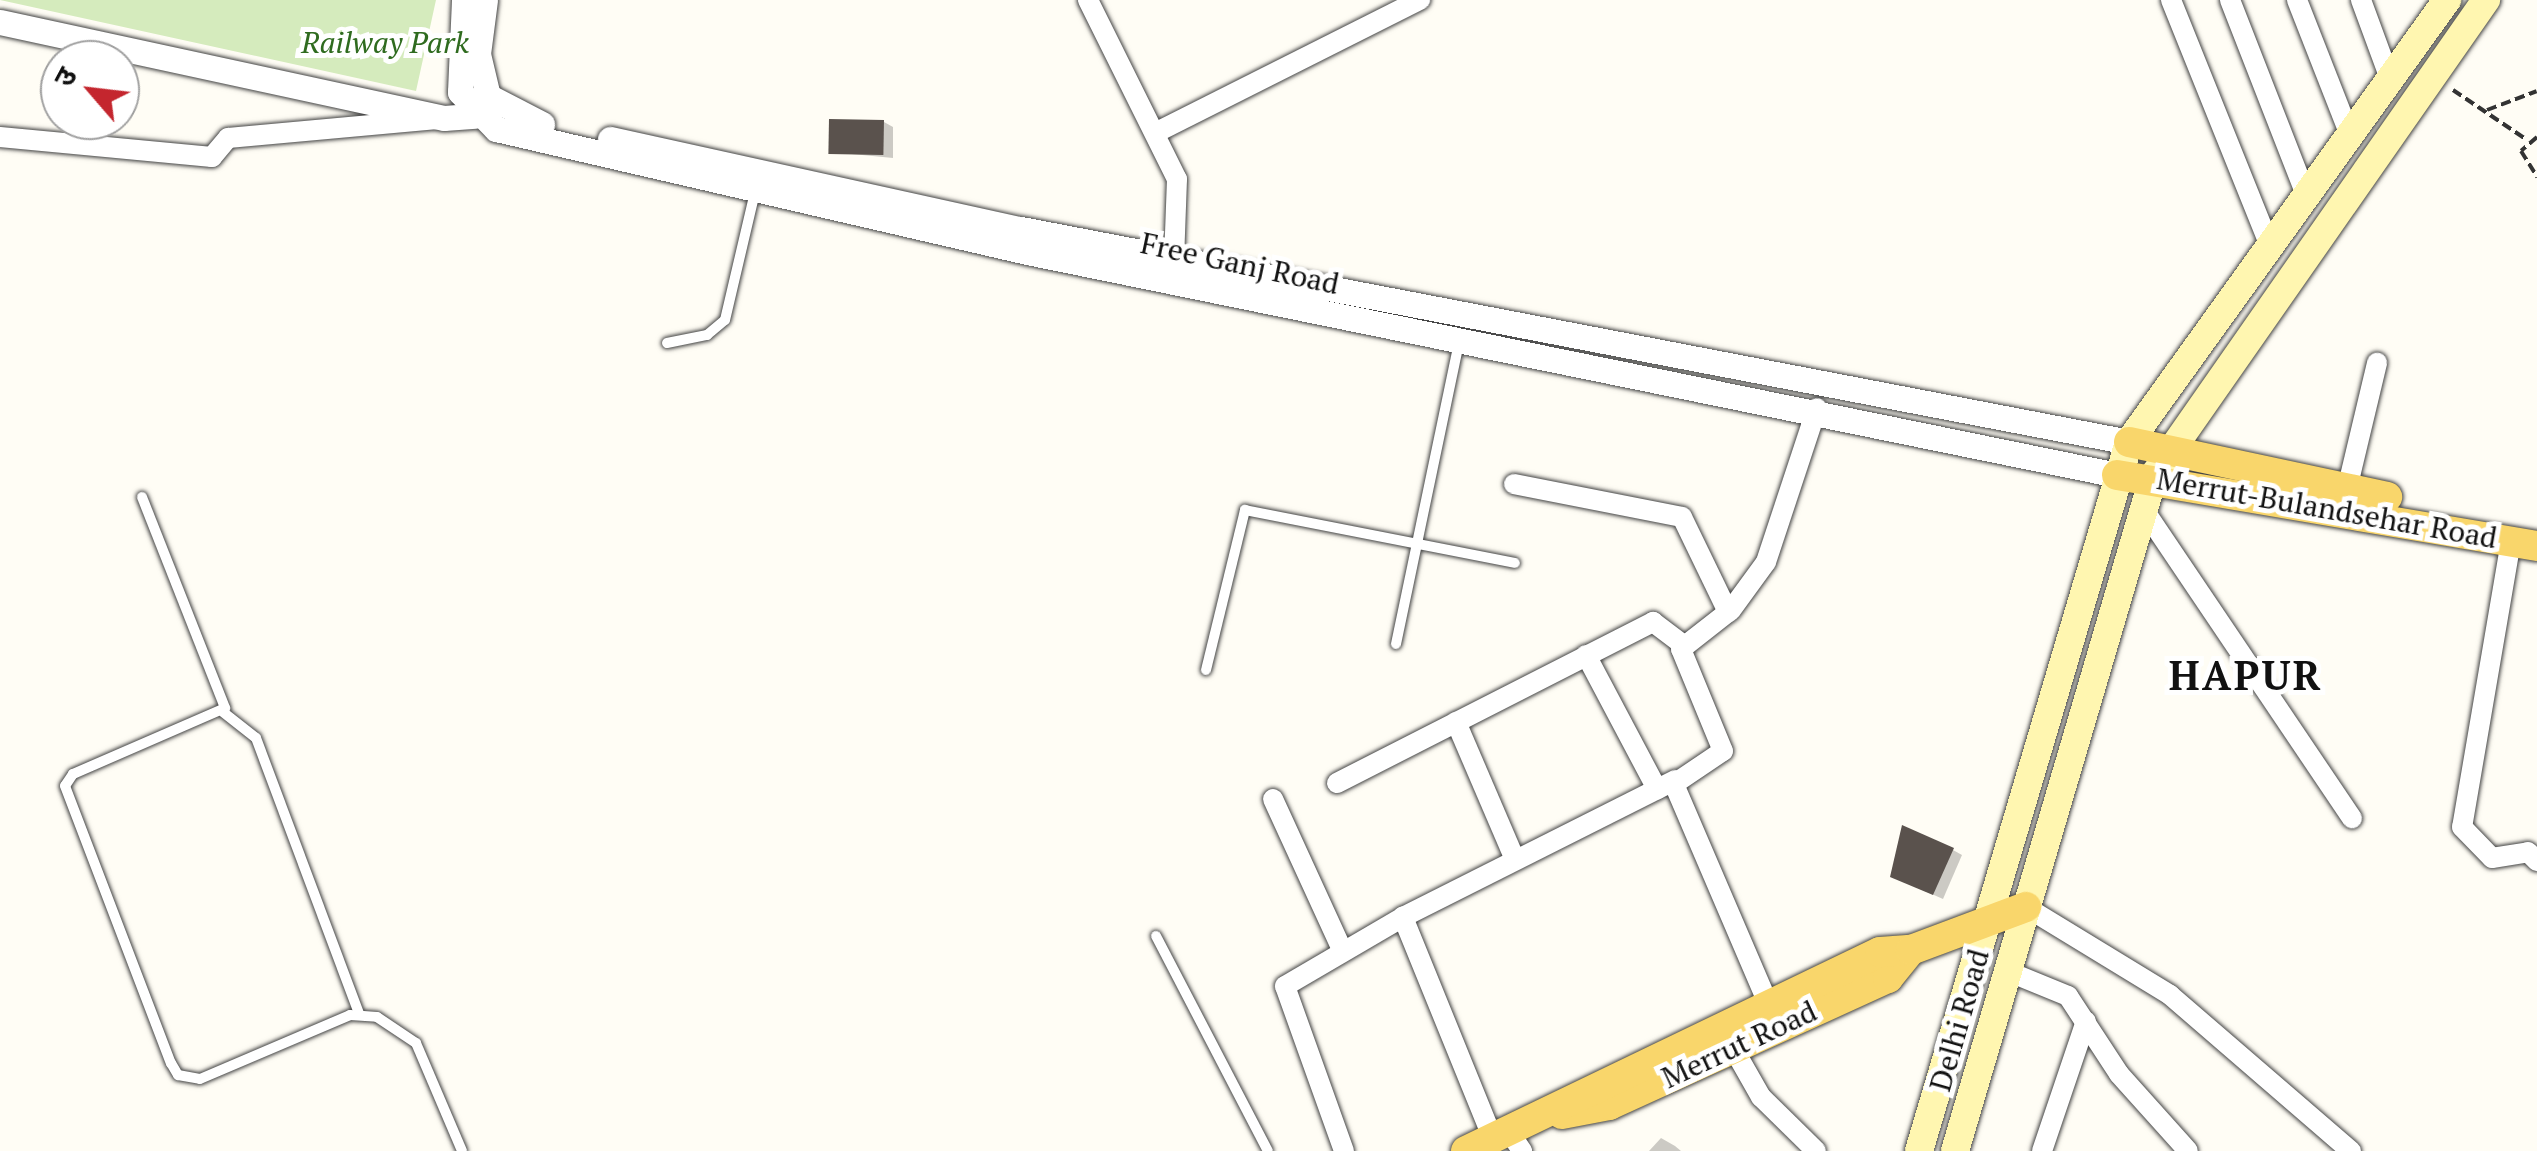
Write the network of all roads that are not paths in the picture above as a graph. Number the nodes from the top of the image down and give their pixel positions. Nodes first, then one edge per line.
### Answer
1 (464, 0) edge
2 (485, 0) edge
3 (1088, 0) edge
4 (1420, 0) edge
5 (2171, 0) edge
6 (2230, 0) edge
7 (2297, 0) edge
8 (2361, 0) edge
9 (2486, 0) edge
10 (2439, 4) edge
11 (0, 22) edge
12 (2390, 78) junction
13 (474, 116) junction
14 (444, 118) junction
15 (1155, 133) junction
16 (2350, 135) junction
17 (0, 138) edge
18 (755, 192) junction
19 (2306, 195) junction
20 (2270, 246) junction
21 (1174, 259) junction
22 (1458, 342) junction
23 (667, 343) dead end
24 (2377, 363) dead end
25 (1817, 408) junction
26 (2129, 442) junction
27 (2173, 449) junction
28 (2118, 475) junction
29 (2154, 475) junction
30 (1514, 484) dead end
31 (2347, 490) junction
32 (142, 497) dead end
33 (2144, 510) junction
34 (2528, 537) edge
35 (1418, 544) junction
36 (1515, 563) dead end
37 (1728, 612) junction
38 (1396, 644) dead end
39 (1682, 644) junction
40 (1586, 656) junction
41 (1206, 670) dead end
42 (2048, 703) junction
43 (2084, 710) junction
44 (223, 712) junction
45 (1456, 722) junction
46 (1337, 784) dead end
47 (1666, 784) junction
48 (1274, 799) dead end
49 (2352, 818) dead end
50 (1514, 858) junction
51 (2537, 861) edge
52 (2026, 907) junction
53 (1403, 918) junction
54 (1983, 920) junction
55 (1156, 936) dead end
56 (1342, 950) junction
57 (1911, 950) junction
58 (2007, 972) junction
59 (1767, 1002) junction
60 (359, 1014) junction
61 (2086, 1021) junction
62 (1732, 1046) junction
63 (1554, 1115) junction
64 (1498, 1144) edge
65 (462, 1151) edge
66 (1268, 1151) edge
67 (1344, 1151) edge
68 (1816, 1151) edge
69 (1919, 1151) edge
70 (1955, 1151) edge
71 (2042, 1151) edge
72 (2188, 1151) edge
73 (2351, 1151) edge

1 - 13 street
2 - 21 street
3 - 15 street
4 - 15 street
5 - 20 street
6 - 19 street
7 - 16 street
8 - 12 street
9 - 27 main road
10 - 12 main road, Delhi Road
11 - 14 street, Free Ganj Road
12 - 16 main road, Delhi Road
13 - 14 street, Free Ganj Road
13 - 18 street, Free Ganj Road
14 - 17 street
15 - 21 street
16 - 19 main road, Delhi Road
18 - 22 street, Free Ganj Road
18 - 23 lane
19 - 20 main road, Delhi Road
20 - 26 main road, Delhi Road
21 - 26 street
22 - 25 street, Free Ganj Road
22 - 35 lane
24 - 31 street
25 - 28 street, Free Ganj Road
25 - 37 street
26 - 27 main road
26 - 28 main road, Delhi Road
27 - 29 main road
27 - 31 main road
28 - 29 main road, Merrut-Bulandsehar Road
28 - 42 main road, Delhi Road
29 - 33 main road, Delhi Road
29 - 34 main road, Merrut-Bulandsehar Road
30 - 37 street
31 - 34 main road
32 - 44 lane
33 - 43 main road, Delhi Road
33 - 49 street
34 - 51 street
35 - 36 lane
35 - 38 lane
35 - 41 lane
37 - 39 street
39 - 40 street
39 - 47 street
40 - 45 street
40 - 47 street
42 - 43 main road
42 - 54 main road, Delhi Road
43 - 52 main road, Delhi Road
44 - 60 lane
44 - 60 lane
45 - 46 street
45 - 50 street
47 - 50 street
47 - 59 street
48 - 56 street
50 - 53 street
52 - 54 main road, Merrut Road
52 - 58 main road, Delhi Road
52 - 73 street
53 - 56 street
53 - 64 street
54 - 57 main road, Merrut Road
54 - 69 main road, Delhi Road
55 - 66 lane
56 - 67 street
57 - 59 main road, Merrut Road
57 - 62 main road, Merrut Road
58 - 61 street
58 - 70 main road, Delhi Road
59 - 63 main road, Merrut Road
60 - 65 lane
61 - 71 street
61 - 72 street
62 - 63 main road, Merrut Road
62 - 68 street
63 - 64 main road, Merrut Road

